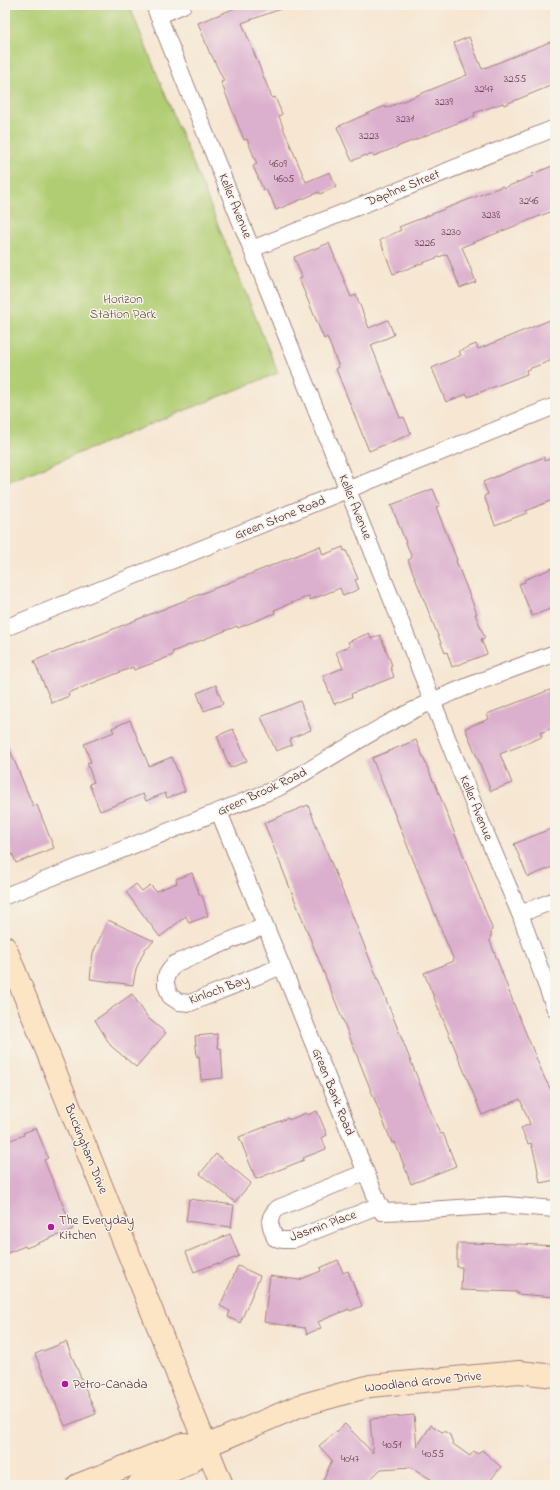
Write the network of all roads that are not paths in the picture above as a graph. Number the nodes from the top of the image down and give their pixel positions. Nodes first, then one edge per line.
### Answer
1 (183, 5) edge
2 (156, 10) edge
3 (555, 128) edge
4 (252, 249) junction
5 (555, 406) edge
6 (349, 490) junction
7 (5, 628) edge
8 (555, 653) edge
9 (432, 701) junction
10 (218, 812) junction
11 (5, 896) edge
12 (555, 900) edge
13 (520, 914) junction
14 (265, 926) junction
15 (5, 946) edge
16 (282, 966) junction
17 (555, 1009) edge
18 (366, 1172) junction
19 (380, 1205) junction
20 (555, 1209) edge
21 (555, 1376) edge
22 (206, 1446) junction
23 (78, 1485) edge
24 (138, 1485) edge
25 (222, 1485) edge

1 - 2 street
2 - 4 street, Keller Avenue
3 - 4 street, Daphne Street
4 - 6 street, Keller Avenue
5 - 6 street, Green Stone Road
6 - 7 street, Green Stone Road
6 - 9 street, Keller Avenue
8 - 9 street, Green Brook Road
9 - 10 street, Green Brook Road
9 - 13 street, Keller Avenue
10 - 11 street, Green Brook Road
10 - 14 street, Green Bank Road
12 - 13 street
13 - 17 street, Keller Avenue
14 - 16 street, Green Bank Road
14 - 16 street, Kinloch Bay
15 - 22 street, Buckingham Drive
16 - 18 street, Green Bank Road
18 - 19 street, Green Bank Road
18 - 19 street, Jasmin Place
19 - 20 street
21 - 22 street, Woodland Grove Drive
22 - 23 street, Woodland Grove Drive
22 - 24 street, Woodland Grove Drive
22 - 25 street, Buckingham Drive

